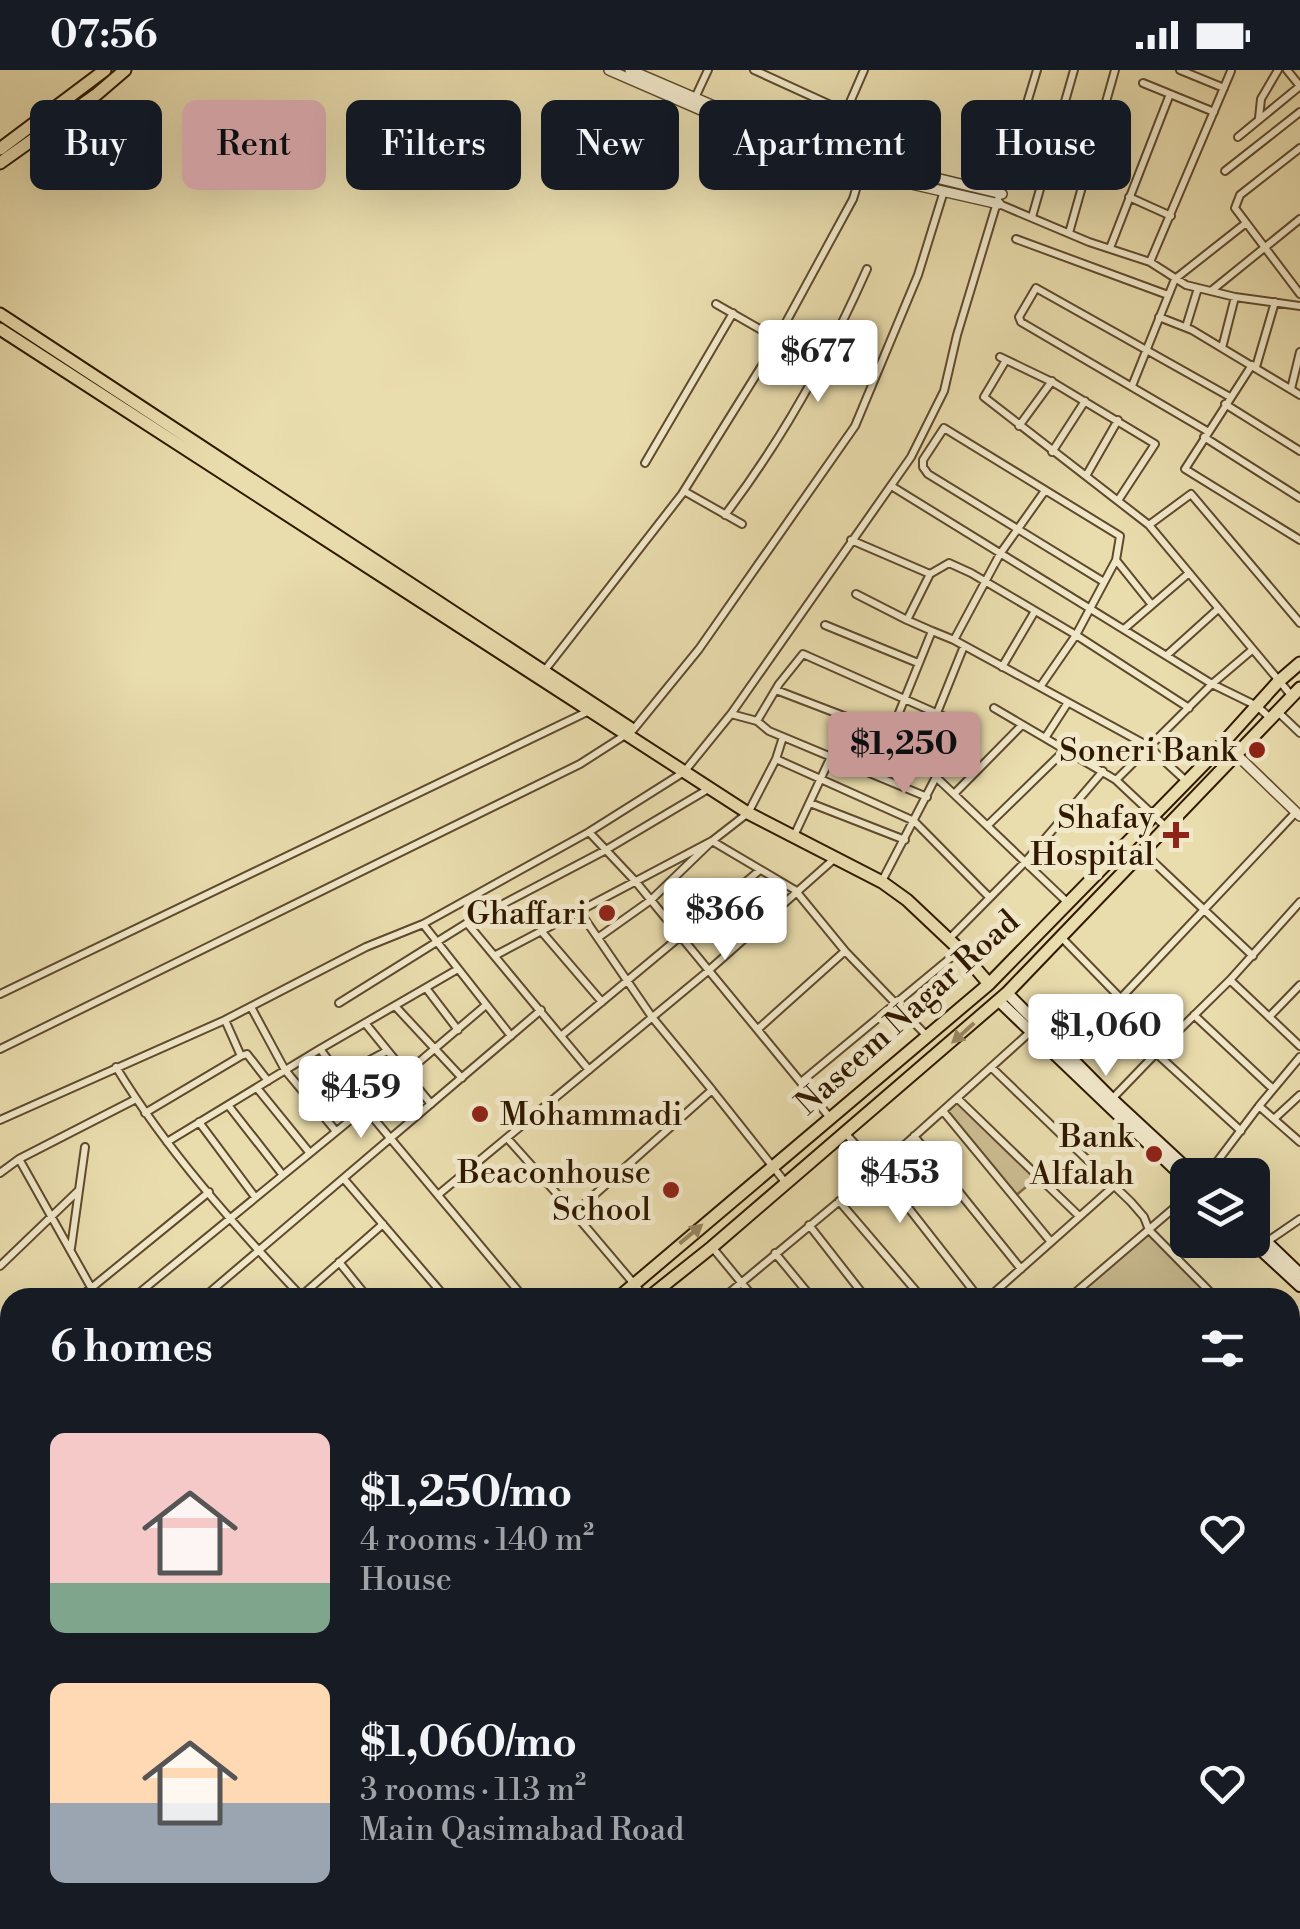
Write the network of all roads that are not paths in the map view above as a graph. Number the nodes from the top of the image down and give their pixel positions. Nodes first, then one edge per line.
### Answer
1 (105, 70) edge
2 (125, 70) edge
3 (609, 70) edge
4 (630, 70) edge
5 (708, 70) edge
6 (754, 70) edge
7 (864, 70) edge
8 (1038, 70) edge
9 (1074, 70) edge
10 (1115, 70) edge
11 (1180, 70) edge
12 (1278, 70) edge
13 (1299, 70) edge
14 (1231, 71) edge
15 (1290, 73) edge
16 (1143, 83) dead end
17 (1224, 88) junction
18 (1170, 94) junction
19 (820, 100) edge
20 (851, 100) edge
21 (1029, 100) edge
22 (1065, 100) edge
23 (1106, 100) edge
24 (693, 102) junction
25 (699, 105) edge
26 (1214, 112) junction
27 (1300, 112) edge
28 (1259, 119) junction
29 (1238, 136) dead end
30 (1300, 148) edge
31 (2, 159) edge
32 (1225, 171) dead end
33 (941, 186) edge
34 (941, 188) edge
35 (944, 189) junction
36 (856, 190) edge
37 (1004, 190) edge
38 (1040, 190) edge
39 (1081, 190) edge
40 (1130, 198) junction
41 (1001, 199) junction
42 (1171, 216) junction
43 (1032, 217) junction
44 (1300, 220) edge
45 (1246, 223) junction
46 (1069, 233) junction
47 (1016, 240) dead end
48 (1110, 248) junction
49 (1264, 248) junction
50 (1150, 262) junction
51 (867, 269) dead end
52 (1175, 279) junction
53 (1297, 284) edge
54 (1198, 288) junction
55 (1210, 292) junction
56 (1300, 294) edge
57 (1168, 295) junction
58 (1235, 297) junction
59 (1275, 302) junction
60 (716, 304) dead end
61 (1300, 306) edge
62 (732, 313) junction
63 (0, 314) edge
64 (1159, 317) junction
65 (1186, 327) junction
66 (0, 329) edge
67 (777, 339) junction
68 (1146, 348) junction
69 (1222, 348) junction
70 (1300, 352) edge
71 (821, 364) junction
72 (1254, 366) junction
73 (1052, 381) junction
74 (1132, 386) junction
75 (1291, 389) junction
76 (1300, 395) edge
77 (1228, 400) junction
78 (1084, 401) junction
79 (1118, 420) junction
80 (1019, 426) junction
81 (1205, 434) junction
82 (1300, 451) edge
83 (1052, 452) junction
84 (644, 463) dead end
85 (1086, 476) junction
86 (893, 487) junction
87 (684, 491) junction
88 (1044, 492) junction
89 (1300, 498) edge
90 (1119, 499) junction
91 (726, 515) junction
92 (742, 524) dead end
93 (1149, 525) junction
94 (1019, 529) junction
95 (1298, 535) edge
96 (851, 540) junction
97 (1000, 554) junction
98 (1116, 560) junction
99 (1189, 573) junction
100 (930, 574) junction
101 (987, 582) junction
102 (1104, 582) junction
103 (856, 594) dead end
104 (1152, 605) junction
105 (1091, 608) junction
106 (1218, 609) junction
107 (1036, 611) junction
108 (907, 620) junction
109 (1300, 623) edge
110 (825, 625) dead end
111 (1124, 629) junction
112 (932, 631) junction
113 (1076, 635) junction
114 (954, 640) junction
115 (964, 646) junction
116 (1252, 650) junction
117 (1167, 656) junction
118 (1300, 662) edge
119 (918, 663) junction
120 (1002, 667) junction
121 (545, 670) junction
122 (1278, 682) junction
123 (1212, 684) junction
124 (1040, 687) junction
125 (776, 690) junction
126 (1296, 693) edge
127 (905, 697) junction
128 (1067, 704) junction
129 (1257, 706) junction
130 (994, 708) dead end
131 (1189, 708) junction
132 (590, 711) junction
133 (937, 712) junction
134 (731, 714) junction
135 (1273, 714) junction
136 (849, 718) junction
137 (757, 721) junction
138 (1022, 725) junction
139 (629, 732) junction
140 (1300, 733) edge
141 (890, 736) junction
142 (783, 737) junction
143 (1044, 738) junction
144 (1148, 746) junction
145 (1065, 750) junction
146 (1237, 755) junction
147 (831, 757) junction
148 (946, 758) junction
149 (776, 759) junction
150 (1103, 771) junction
151 (684, 772) junction
152 (936, 777) junction
153 (821, 780) junction
154 (1116, 780) junction
155 (1187, 782) junction
156 (710, 788) junction
157 (954, 794) junction
158 (926, 796) junction
159 (810, 804) junction
160 (748, 813) junction
161 (1154, 814) junction
162 (1298, 814) edge
163 (914, 821) junction
164 (988, 825) junction
165 (1167, 828) junction
166 (589, 832) junction
167 (794, 838) junction
168 (712, 840) junction
169 (905, 840) junction
170 (604, 851) junction
171 (1144, 852) junction
172 (835, 858) junction
173 (1026, 860) junction
174 (760, 870) junction
175 (636, 882) junction
176 (882, 882) junction
177 (1082, 888) junction
178 (795, 890) junction
179 (989, 897) junction
180 (651, 900) junction
181 (1068, 902) junction
182 (1096, 902) junction
183 (1300, 902) edge
184 (1205, 910) junction
185 (580, 912) junction
186 (467, 923) junction
187 (422, 924) junction
188 (542, 932) junction
189 (599, 936) junction
190 (680, 936) junction
191 (1061, 938) junction
192 (948, 940) junction
193 (438, 942) junction
194 (845, 950) junction
195 (960, 950) junction
196 (496, 956) junction
197 (1254, 956) junction
198 (458, 969) junction
199 (708, 971) junction
200 (628, 980) junction
201 (1230, 980) junction
202 (989, 984) junction
203 (1300, 985) edge
204 (426, 988) junction
205 (0, 994) edge
206 (1003, 997) junction
207 (1120, 999) junction
208 (602, 1002) junction
209 (894, 1002) junction
210 (338, 1003) dead end
211 (486, 1005) junction
212 (394, 1006) junction
213 (250, 1007) junction
214 (541, 1010) junction
215 (1194, 1015) junction
216 (652, 1017) junction
217 (1269, 1017) junction
218 (225, 1020) junction
219 (365, 1023) junction
220 (758, 1029) junction
221 (458, 1030) junction
222 (1029, 1033) junction
223 (511, 1036) junction
224 (562, 1036) junction
225 (927, 1036) junction
226 (1165, 1044) junction
227 (1300, 1046) edge
228 (0, 1049) edge
229 (320, 1049) junction
230 (436, 1050) junction
231 (387, 1051) junction
232 (1156, 1054) junction
233 (241, 1056) junction
234 (1300, 1057) edge
235 (116, 1067) junction
236 (991, 1068) junction
237 (285, 1070) junction
238 (589, 1070) junction
239 (405, 1074) junction
240 (340, 1076) junction
241 (462, 1078) junction
242 (268, 1082) junction
243 (801, 1082) junction
244 (257, 1088) junction
245 (1273, 1088) junction
246 (712, 1090) junction
247 (1300, 1095) edge
248 (957, 1098) junction
249 (136, 1099) junction
250 (1109, 1102) junction
251 (431, 1104) junction
252 (228, 1105) junction
253 (1260, 1106) junction
254 (365, 1108) junction
255 (942, 1111) junction
256 (145, 1113) junction
257 (1274, 1118) junction
258 (0, 1120) edge
259 (832, 1120) junction
260 (199, 1122) junction
261 (336, 1130) junction
262 (1241, 1131) junction
263 (845, 1133) junction
264 (914, 1136) junction
265 (507, 1138) junction
266 (1298, 1138) edge
267 (391, 1139) junction
268 (167, 1142) junction
269 (85, 1147) dead end
270 (309, 1152) junction
271 (19, 1158) junction
272 (1174, 1158) edge
273 (1221, 1158) edge
274 (1170, 1164) edge
275 (771, 1167) junction
276 (878, 1169) junction
277 (0, 1173) edge
278 (282, 1174) junction
279 (344, 1179) junction
280 (786, 1183) junction
281 (1114, 1186) junction
282 (78, 1190) junction
283 (209, 1192) junction
284 (439, 1194) junction
285 (254, 1197) junction
286 (839, 1200) junction
287 (1170, 1212) edge
288 (574, 1213) junction
289 (52, 1215) junction
290 (1079, 1216) junction
291 (228, 1217) junction
292 (1300, 1219) edge
293 (383, 1224) junction
294 (809, 1225) junction
295 (1149, 1230) junction
296 (1270, 1241) edge
297 (1051, 1242) junction
298 (1270, 1244) edge
299 (712, 1248) junction
300 (71, 1250) junction
301 (258, 1250) junction
302 (775, 1253) junction
303 (1270, 1258) edge
304 (339, 1262) junction
305 (0, 1266) edge
306 (1021, 1268) junction
307 (1300, 1274) edge
308 (741, 1282) junction
309 (633, 1283) junction
310 (1300, 1286) edge
311 (90, 1288) joint
312 (145, 1288) edge
313 (214, 1288) edge
314 (293, 1288) edge
315 (309, 1288) edge
316 (360, 1288) edge
317 (437, 1288) edge
318 (516, 1288) edge
319 (628, 1288) edge
320 (638, 1288) edge
321 (660, 1288) edge
322 (734, 1288) edge
323 (746, 1288) edge
324 (804, 1288) edge
325 (858, 1288) edge
326 (914, 1288) edge
327 (971, 1288) edge
328 (999, 1288) edge
329 (1081, 1288) edge
330 (1206, 1288) edge

1 - 31 main road
2 - 31 main road
3 - 24 street
4 - 24 street
5 - 24 street
6 - 19 street
7 - 20 street
8 - 21 street
9 - 22 street
10 - 23 street
11 - 17 street
12 - 28 street
13 - 15 street
14 - 17 street
15 - 28 street
16 - 18 street
17 - 26 street
18 - 26 street
18 - 40 street
24 - 25 street
26 - 42 street
27 - 32 street
28 - 29 street
30 - 45 street
33 - 41 street
34 - 35 street
35 - 41 street
35 - 139 street
36 - 67 street
37 - 41 street
38 - 43 street
39 - 46 street
40 - 42 street
40 - 48 street
41 - 43 street
41 - 86 street
42 - 50 street
43 - 46 street
44 - 49 street
45 - 49 street
45 - 52 street
46 - 48 street
47 - 57 street
48 - 50 street
49 - 53 street
49 - 55 street
50 - 52 street
51 - 71 street
52 - 54 street
52 - 57 street
53 - 56 street
54 - 55 street
54 - 65 street
55 - 58 street
57 - 64 street
58 - 59 street
58 - 69 street
59 - 61 street
59 - 72 street
60 - 62 street
62 - 67 street
62 - 84 street
63 - 121 main road
64 - 65 street
64 - 68 street
65 - 69 street
66 - 132 main road
67 - 71 street
67 - 87 street
68 - 74 street
68 - 74 street
68 - 77 street
69 - 72 street
70 - 75 street
71 - 91 street
72 - 75 street
72 - 77 street
73 - 78 street
73 - 80 street
73 - 80 street
74 - 81 street
75 - 76 street
77 - 81 street
77 - 82 street
78 - 79 street
78 - 83 street
79 - 85 street
79 - 90 street
80 - 83 street
81 - 89 street
81 - 95 street
83 - 85 street
85 - 90 street
86 - 96 street
86 - 97 street
87 - 91 street
87 - 121 street
88 - 94 street
88 - 94 street
88 - 98 street
90 - 93 street
91 - 92 street
93 - 99 street
93 - 109 street
94 - 97 street
94 - 102 street
96 - 100 street
96 - 134 street
97 - 101 street
97 - 105 street
98 - 102 street
98 - 104 street
99 - 104 street
99 - 106 street
100 - 101 street
100 - 108 street
101 - 107 street
101 - 114 street
102 - 105 street
103 - 108 street
104 - 111 street
105 - 111 street
105 - 113 street
106 - 116 street
106 - 117 street
107 - 113 street
107 - 120 street
108 - 112 street
110 - 119 street
111 - 117 street
112 - 114 street
112 - 119 street
113 - 124 street
113 - 131 street
114 - 115 street
115 - 120 street
115 - 133 street
116 - 122 street
116 - 123 street
117 - 123 street
118 - 122 main road, Naseem Nagar Road
119 - 127 street
120 - 124 street
121 - 139 main road
122 - 126 street
122 - 129 main road, Naseem Nagar Road
123 - 129 street
123 - 131 street
124 - 128 street
125 - 127 street
125 - 136 street
125 - 137 street
126 - 135 main road, Naseem Nagar Road
127 - 133 street
127 - 141 street
128 - 143 street
128 - 144 street
129 - 135 street
129 - 155 main road, Naseem Nagar Road
130 - 138 street
131 - 144 street
132 - 139 main road
132 - 205 street
133 - 148 street
134 - 137 street
134 - 151 street
135 - 140 street
135 - 146 main road, Naseem Nagar Road
136 - 141 street
136 - 147 street
137 - 142 street
138 - 143 street
138 - 157 street
139 - 151 main road
139 - 228 street
141 - 148 street
142 - 147 street
142 - 149 street
143 - 145 street
144 - 154 street
144 - 155 street
145 - 150 street
145 - 164 street
146 - 162 street
146 - 165 main road, Naseem Nagar Road
147 - 153 street
147 - 158 street
148 - 152 street
149 - 153 street
149 - 160 street
150 - 154 street
150 - 173 street
151 - 156 main road
151 - 166 street
152 - 157 street
152 - 158 street
153 - 159 street
153 - 163 street
154 - 161 street
155 - 161 main road, Naseem Nagar Road
156 - 160 main road
156 - 170 street
157 - 164 street
158 - 163 street
159 - 167 street
159 - 169 street
160 - 167 main road
160 - 168 street
161 - 165 street
161 - 177 main road, Naseem Nagar Road
162 - 184 street
163 - 169 street
163 - 179 street
164 - 173 street
165 - 171 main road, Naseem Nagar Road
166 - 170 street
166 - 187 street
167 - 172 main road
168 - 174 street
168 - 175 street
168 - 180 street
169 - 176 street
170 - 175 street
170 - 186 street
171 - 182 main road, Naseem Nagar Road
171 - 184 street
172 - 176 main road
172 - 178 street
173 - 179 street
173 - 181 street
174 - 178 street
174 - 190 street
175 - 180 street
175 - 185 street
176 - 192 main road
177 - 181 main road, Naseem Nagar Road
177 - 182 main road
178 - 194 street
178 - 199 street
179 - 192 street
180 - 189 street
180 - 190 street
181 - 202 main road, Naseem Nagar Road
182 - 191 main road, Naseem Nagar Road
183 - 197 street
184 - 197 street
184 - 207 street
185 - 188 street
185 - 189 street
186 - 193 street
186 - 196 street
187 - 193 street
187 - 213 street
188 - 196 street
188 - 208 street
189 - 200 street
190 - 199 street
190 - 200 street
191 - 206 main road, Naseem Nagar Road
191 - 207 street
192 - 195 main road
193 - 198 street
193 - 210 street
194 - 209 street
194 - 220 street
195 - 202 main road
195 - 209 street
196 - 214 street
197 - 201 street
198 - 204 street
198 - 211 street
199 - 216 street
199 - 220 street
200 - 208 street
200 - 216 street
201 - 215 street
201 - 217 street
202 - 225 main road, Naseem Nagar Road
203 - 217 street
204 - 212 street
204 - 221 street
206 - 222 main road
206 - 250 main road
206 -> 263 main road, Naseem Nagar Road
207 - 226 street
208 - 224 street
209 - 225 street
209 - 243 street
211 - 221 street
211 - 223 street
212 - 219 street
212 - 230 street
213 - 218 street
213 - 237 street
214 - 223 street
214 - 224 street
215 - 226 street
215 - 245 street
216 - 238 street
216 - 246 street
217 - 227 street
218 - 233 street
218 - 235 street
219 - 229 street
219 - 231 street
220 - 243 street
221 - 230 street
222 - 236 street
222 - 250 main road
223 - 241 street
224 - 238 street
225 - 259 main road, Naseem Nagar Road
226 - 232 street
229 - 237 street
229 - 240 street
230 - 239 street
230 - 241 street
231 - 239 street
231 - 240 street
232 - 250 street
232 - 262 street
233 - 242 street
233 - 256 street
234 - 245 street
235 - 249 street
235 - 258 street
236 - 248 street
236 - 281 street
237 - 242 street
237 - 261 street
238 - 265 street
239 - 251 street
239 - 254 street
240 - 254 street
241 - 251 street
242 - 244 street
243 - 259 street
244 - 252 street
244 - 270 street
245 - 253 street
246 - 275 street
246 - 288 street
247 - 257 street
248 - 255 street
248 - 290 street
249 - 256 street
249 - 271 street
250 - 272 main road
250 - 274 main road
251 - 267 street
252 - 260 street
252 - 278 street
253 - 257 street
253 - 262 street
254 - 261 street
254 - 267 street
255 - 264 street
255 - 297 street
256 - 268 street
257 - 266 street
259 - 263 main road
259 - 275 main road, Naseem Nagar Road
260 - 268 street
260 - 285 street
261 - 270 street
262 - 273 street
263 - 276 street
263 - 280 main road, Naseem Nagar Road
264 - 276 street
264 - 306 street
265 - 284 street
265 - 288 street
267 - 279 street
267 - 284 street
268 - 283 street
269 - 282 street
270 - 278 street
271 - 277 street
271 - 289 street
275 - 280 street
309 -> 275 main road, Naseem Nagar Road
276 - 286 street
276 - 327 street
278 - 285 street
279 - 293 street
279 - 301 street
280 - 299 main road, Naseem Nagar Road
281 - 290 street
281 - 295 street
282 - 289 street
282 - 300 street
283 - 291 street
283 - 311 street
284 - 318 street
285 - 291 street
286 - 294 street
286 - 326 street
287 - 295 street
288 - 309 street
289 - 300 street
289 - 305 street
290 - 297 street
291 - 301 street
291 - 312 street
292 - 296 street
293 - 304 street
293 - 317 street
294 - 302 street
294 - 325 street
295 - 329 street
295 - 330 street
297 - 306 street
298 - 307 main road
299 - 308 street
299 - 321 main road, Naseem Nagar Road
300 - 311 street
301 - 313 street
301 - 314 street
302 - 308 street
302 - 324 street
303 - 310 main road
304 - 315 street
304 - 316 street
306 - 328 street
308 - 322 street
308 - 323 street
309 - 319 main road, Naseem Nagar Road
309 - 320 street

